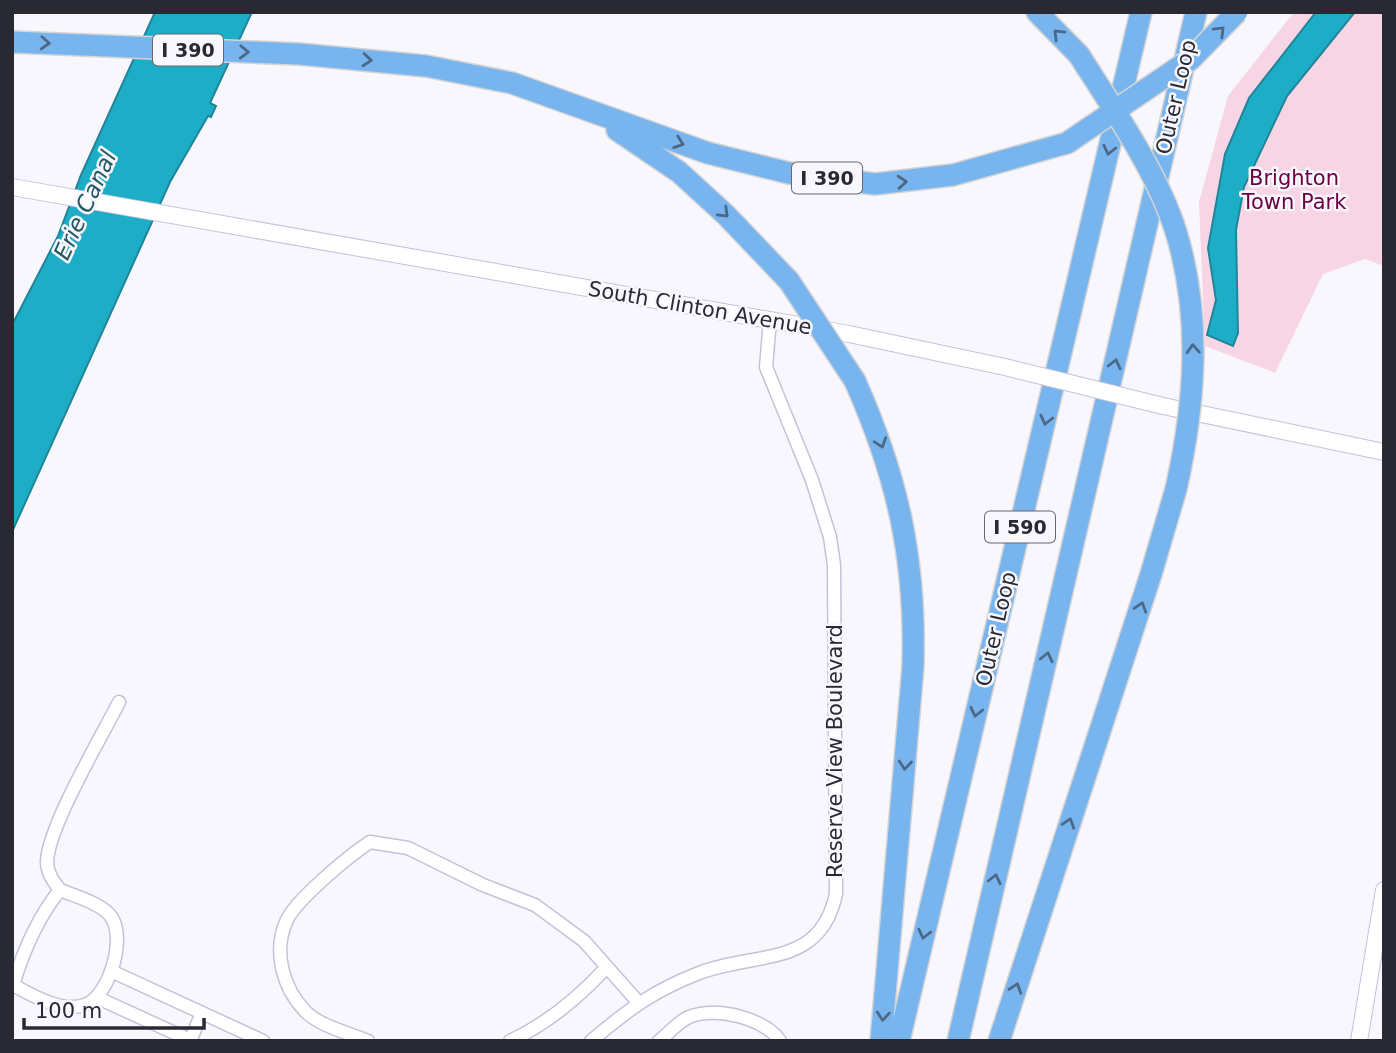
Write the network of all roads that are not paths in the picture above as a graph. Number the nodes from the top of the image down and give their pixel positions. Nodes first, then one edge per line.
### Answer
1 (1037, 12) edge
2 (1141, 12) edge
3 (1196, 12) edge
4 (1237, 12) edge
5 (12, 41) edge
6 (592, 114) junction
7 (12, 187) edge
8 (769, 320) junction
9 (1384, 452) edge
10 (118, 702) dead end
11 (60, 890) junction
12 (1384, 890) edge
13 (606, 968) junction
14 (111, 971) junction
15 (13, 985) edge
16 (98, 998) junction
17 (638, 1002) junction
18 (202, 1013) junction
19 (191, 1040) edge
20 (263, 1041) edge
21 (368, 1041) edge
22 (510, 1041) edge
23 (591, 1041) edge
24 (659, 1041) edge
25 (780, 1041) edge
26 (881, 1041) edge
27 (899, 1041) edge
28 (958, 1041) edge
29 (999, 1041) edge
30 (1359, 1041) edge

29 -> 1 highway, bridge
2 -> 27 highway, Outer Loop / I 590
28 -> 3 highway, Outer Loop / I 590
6 -> 4 highway, I 390, bridge
5 -> 6 highway, I 390
6 -> 26 highway, bridge
7 - 8 street, South Clinton Avenue
8 - 9 street, South Clinton Avenue, bridge
8 - 17 street, Reserve View Boulevard
10 - 11 street
11 - 14 street
11 - 15 street
12 - 30 street
13 - 17 street
13 - 21 street
13 - 22 street
14 - 16 street
14 - 18 street
15 - 16 street
16 - 19 street
17 - 23 street, Reserve View Boulevard
18 - 19 street
18 - 20 street
24 - 25 street

